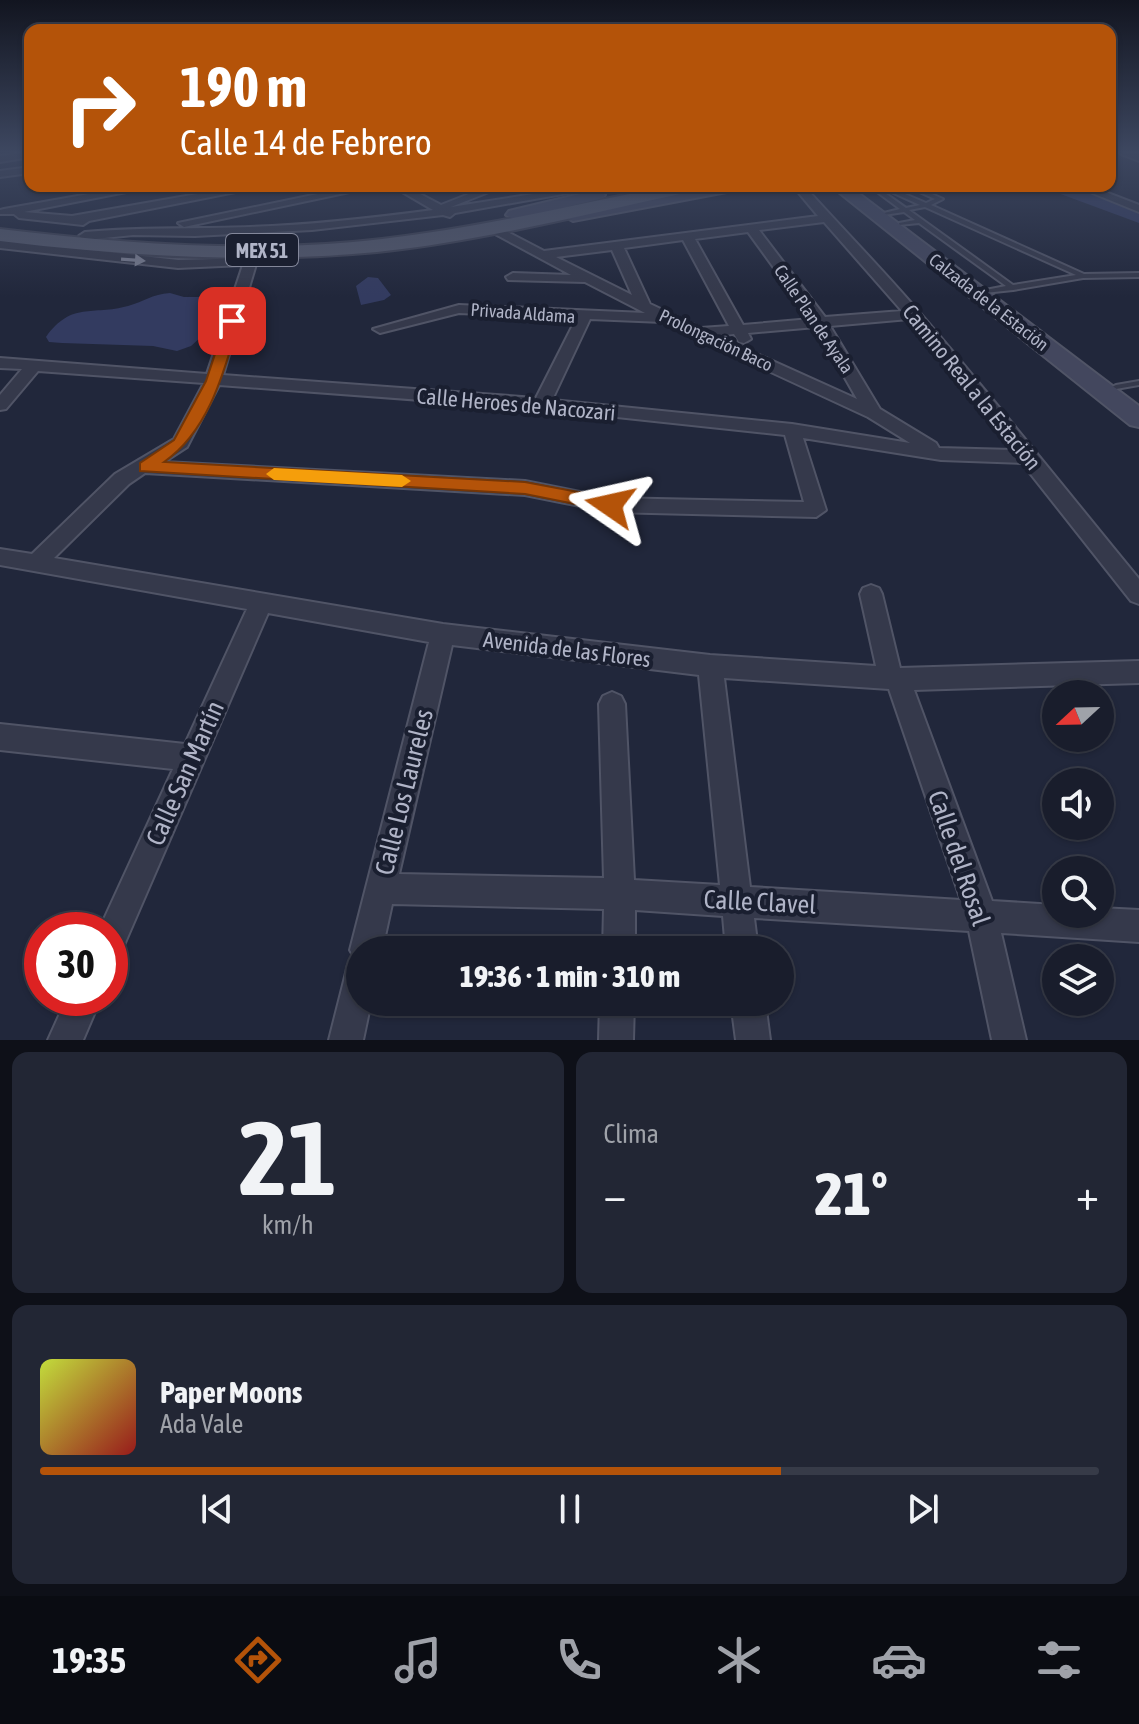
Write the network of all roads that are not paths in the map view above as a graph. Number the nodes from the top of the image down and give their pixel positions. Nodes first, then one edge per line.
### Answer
1 (86, 201) edge
2 (180, 201) edge
3 (277, 201) edge
4 (424, 201) edge
5 (467, 201) edge
6 (514, 201) edge
7 (567, 201) edge
8 (603, 201) edge
9 (619, 201) edge
10 (657, 201) edge
11 (812, 201) edge
12 (860, 201) edge
13 (874, 201) edge
14 (887, 201) edge
15 (915, 201) edge
16 (936, 201) edge
17 (1117, 201) edge
18 (926, 205) junction
19 (1139, 209) edge
20 (444, 211) junction
21 (903, 217) junction
22 (828, 218) junction
23 (2, 219) edge
24 (72, 220) junction
25 (503, 223) junction
26 (751, 228) junction
27 (141, 231) junction
28 (0, 235) edge
29 (85, 236) junction
30 (688, 238) junction
31 (0, 244) edge
32 (383, 245) junction
33 (617, 246) junction
34 (541, 255) junction
35 (251, 261) junction
36 (1139, 275) edge
37 (1083, 276) junction
38 (513, 277) dead end
39 (590, 279) junction
40 (994, 291) junction
41 (644, 306) junction
42 (913, 314) junction
43 (584, 317) junction
44 (668, 319) junction
45 (820, 321) junction
46 (739, 328) junction
47 (380, 329) dead end
48 (699, 333) junction
49 (750, 357) junction
50 (0, 363) edge
51 (34, 366) junction
52 (213, 381) junction
53 (1139, 383) edge
54 (1116, 387) junction
55 (542, 404) junction
56 (1139, 404) edge
57 (0, 405) edge
58 (874, 413) junction
59 (1139, 419) edge
60 (792, 430) junction
61 (941, 454) junction
62 (1030, 457) junction
63 (146, 467) junction
64 (0, 557) edge
65 (34, 565) junction
66 (871, 594) dead end
67 (1139, 595) edge
68 (260, 605) junction
69 (443, 634) junction
70 (710, 666) junction
71 (1139, 672) edge
72 (894, 679) junction
73 (612, 704) dead end
74 (0, 737) edge
75 (192, 758) junction
76 (380, 889) junction
77 (620, 894) junction
78 (737, 901) junction
79 (123, 912) edge
80 (981, 914) junction
81 (1139, 926) edge
82 (369, 936) edge
83 (619, 936) edge
84 (741, 936) edge
85 (76, 1016) edge
86 (351, 1016) edge
87 (617, 1016) edge
88 (750, 1016) edge
89 (65, 1040) edge
90 (346, 1040) edge
91 (616, 1040) edge
92 (753, 1040) edge
93 (1009, 1040) edge

1 - 23 street
2 - 24 street
3 - 27 street
4 - 20 street
5 - 20 street
6 - 20 street
7 - 25 main road
8 - 25 main road, MEX 51
9 - 25 main road, MEX 51
10 - 25 main road
11 - 22 street, Camino Real a la Estación
12 - 40 main road, Calzada de la Estación
13 - 21 main road, Calzada de la Estación
14 - 21 lane
15 - 18 lane
16 - 18 lane
17 - 19 street
18 - 21 lane
18 - 37 lane
20 - 27 street
21 - 40 main road, Calzada de la Estación
22 - 26 street
22 - 42 street, Camino Real a la Estación
23 - 24 street
23 - 29 main road, MEX 51
24 - 27 street
25 - 29 main road, MEX 51
25 - 32 main road, MEX 51
25 - 34 street, Prolongación Baco
26 - 30 street
26 - 45 street, Calle Plan de Ayala
27 - 29 street
28 - 32 main road, MEX 51
30 - 33 street
30 - 46 street
31 -> 35 street
32 - 35 main road
33 - 34 street
33 - 41 street
34 - 39 street, Prolongación Baco
35 - 52 street
36 - 37 lane
37 - 40 lane
38 - 39 street
39 - 41 street, Prolongación Baco
40 - 54 main road, Calzada de la Estación
40 - 59 main road, Calzada de la Estación
41 - 44 street, Prolongación Baco
42 - 45 street
42 - 62 street, Camino Real a la Estación
43 - 44 street, Privada Aldama
43 - 47 street, Privada Aldama
43 - 55 street
44 - 48 street, Prolongación Baco
45 - 46 street
45 - 58 street, Calle Plan de Ayala
46 - 48 street
46 - 49 street
48 - 49 street, Prolongación Baco
49 - 58 street, Prolongación Baco
50 - 51 street, Calle Heroes de Nacozari
51 - 52 street, Calle Heroes de Nacozari
51 - 57 street
52 - 55 street, Calle Heroes de Nacozari
52 - 63 street
53 - 54 lane
54 - 56 main road, Calzada de la Estación
55 - 60 street, Calle Heroes de Nacozari
58 - 61 street, Prolongación Baco
60 - 61 street, Calle Heroes de Nacozari
60 - 63 street
61 - 62 street, Calle Heroes de Nacozari
62 - 67 street, Camino Real a la Estación
63 - 65 street
64 - 65 street, Avenida de las Flores
65 - 68 street, Avenida de las Flores
66 - 72 street, Calle del Rosal
68 - 69 street, Avenida de las Flores
68 - 75 street, Calle San Martín
69 - 70 street, Avenida de las Flores
69 - 76 street, Calle Los Laureles
70 - 72 street, Avenida de las Flores
70 - 78 street
71 - 72 street, Avenida de las Flores
72 - 80 street, Calle del Rosal
73 - 77 street
74 - 75 street
75 - 79 street, Calle San Martín
76 - 77 street, Calle Clavel
76 - 82 street, Calle Los Laureles
77 - 78 street, Calle Clavel
77 - 83 street
78 - 80 street, Calle Clavel
78 - 84 street
80 - 81 street, Calle Clavel
80 - 93 street, Calle del Rosal
85 - 89 street
86 - 90 street
87 - 91 street
88 - 92 street

